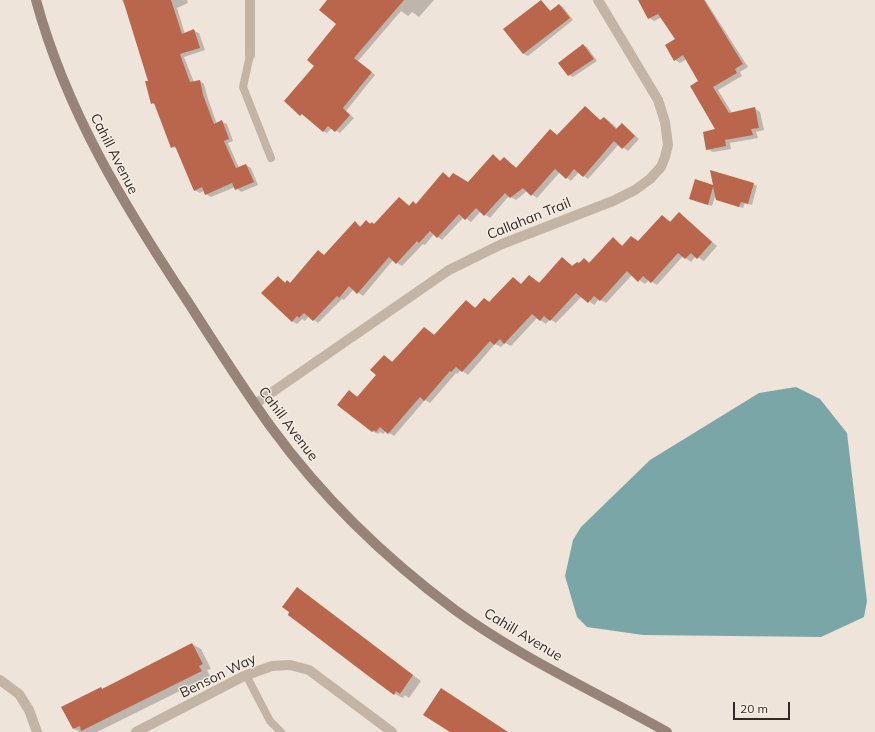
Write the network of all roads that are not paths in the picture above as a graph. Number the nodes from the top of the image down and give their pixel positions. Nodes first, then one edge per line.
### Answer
1 (36, 0) edge
2 (250, 0) edge
3 (598, 0) edge
4 (250, 55) joint
5 (271, 158) dead end
6 (255, 404) junction
7 (246, 675) junction
8 (0, 680) edge
9 (37, 732) edge
10 (136, 732) edge
11 (281, 732) edge
12 (392, 732) edge
13 (667, 732) edge

1 - 6 street, Cahill Avenue
2 - 4 street
3 - 6 street, Callahan Trail
4 - 5 lane
6 - 13 street, Cahill Avenue
7 - 10 street, Benson Way
7 - 11 lane
7 - 12 street, Benson Way
8 - 9 street

